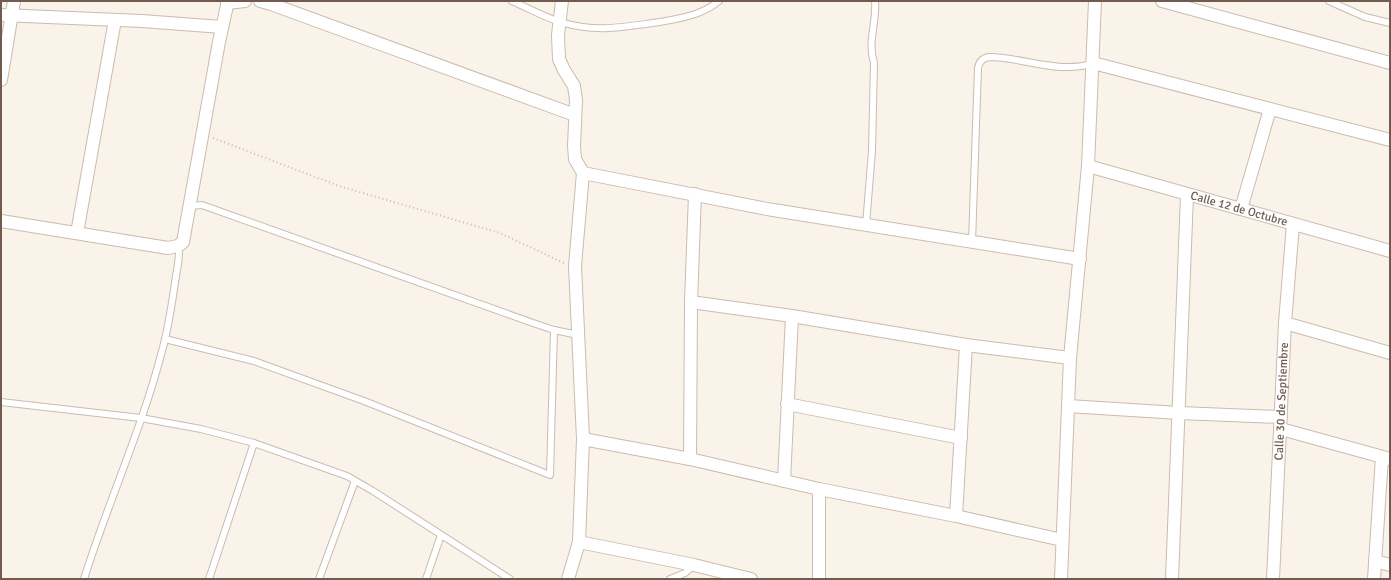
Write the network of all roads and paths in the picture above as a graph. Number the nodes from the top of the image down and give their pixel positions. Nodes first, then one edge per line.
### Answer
1 (14, 1) edge
2 (245, 1) edge
3 (260, 1) edge
4 (512, 1) edge
5 (562, 1) edge
6 (719, 1) edge
7 (875, 1) edge
8 (1095, 1) edge
9 (1162, 1) edge
10 (1328, 1) edge
11 (228, 2) edge
12 (6, 15) edge
13 (115, 20) junction
14 (560, 22) junction
15 (1390, 23) edge
16 (222, 27) junction
17 (1093, 63) junction
18 (1390, 63) edge
19 (1, 80) edge
20 (1270, 109) junction
21 (576, 115) junction
22 (203, 132) junction
23 (1390, 140) edge
24 (1088, 166) junction
25 (583, 173) junction
26 (695, 194) junction
27 (1187, 195) junction
28 (189, 206) junction
29 (1241, 209) junction
30 (1, 221) edge
31 (1293, 224) junction
32 (866, 225) junction
33 (77, 233) junction
34 (972, 242) junction
35 (178, 246) junction
36 (1390, 251) edge
37 (1080, 259) junction
38 (575, 266) junction
39 (692, 302) junction
40 (792, 316) junction
41 (1285, 323) junction
42 (554, 330) junction
43 (578, 335) junction
44 (165, 339) junction
45 (966, 345) junction
46 (1390, 353) edge
47 (1070, 358) junction
48 (1, 402) edge
49 (787, 404) junction
50 (1068, 406) junction
51 (1179, 413) junction
52 (141, 418) junction
53 (1281, 423) junction
54 (961, 438) junction
55 (583, 439) junction
56 (254, 443) junction
57 (1386, 458) edge
58 (690, 460) junction
59 (355, 480) junction
60 (784, 481) junction
61 (819, 489) junction
62 (956, 516) junction
63 (441, 535) junction
64 (1062, 540) junction
65 (579, 542) junction
66 (1375, 561) junction
67 (1390, 565) edge
68 (694, 566) junction
69 (571, 578) edge
70 (84, 579) edge
71 (209, 579) edge
72 (319, 579) edge
73 (426, 579) edge
74 (510, 579) edge
75 (670, 579) edge
76 (751, 579) edge
77 (819, 579) edge
78 (1061, 579) edge
79 (1172, 579) edge
80 (1273, 579) edge
81 (1374, 579) edge

1 - 12 street
2 - 11 street
3 - 21 street
4 - 14 lane
5 - 14 street
6 - 14 lane
7 - 32 lane
8 - 17 street
9 - 18 street
10 - 15 lane
11 - 16 street
12 - 13 street
12 - 19 street
13 - 16 street
13 - 33 street
14 - 21 street
16 - 22 street
17 - 20 street
17 - 24 street
17 - 34 lane
20 - 23 street
20 - 29 street
21 - 25 street
22 - 28 street
22 - 38 path
24 - 27 street, Calle 12 de Octubre
24 - 37 street
25 - 26 street
25 - 38 street
26 - 32 street
26 - 39 street
27 - 29 street, Calle 12 de Octubre
27 - 51 street
28 - 35 street
28 - 42 lane
29 - 31 street, Calle 12 de Octubre
30 - 33 street
31 - 36 street, Calle 12 de Octubre
31 - 41 street, Calle 30 de Septiembre
32 - 34 street
33 - 35 street
34 - 37 street
35 - 44 lane
37 - 47 street
38 - 43 street
39 - 40 street
39 - 58 street
40 - 45 street
40 - 49 street
41 - 46 street
41 - 53 street, Calle 30 de Septiembre
42 - 43 lane
42 - 44 lane
43 - 55 street
44 - 52 lane
45 - 47 street
45 - 54 street
47 - 50 street
48 - 52 lane
49 - 54 street
49 - 60 street
50 - 51 street
50 - 64 street
51 - 53 street
51 - 79 street
52 - 56 lane
52 - 70 lane
53 - 57 street
53 - 80 street, Calle 30 de Septiembre
54 - 62 street
55 - 58 street
55 - 65 street
56 - 59 lane
56 - 71 lane
57 - 66 street
58 - 60 street
59 - 63 lane
59 - 72 lane
60 - 61 street
61 - 62 street
61 - 77 street
62 - 64 street
63 - 73 lane
63 - 74 lane
64 - 78 street
65 - 68 street
65 - 69 street
66 - 67 street
66 - 81 street
68 - 75 lane
68 - 76 street

